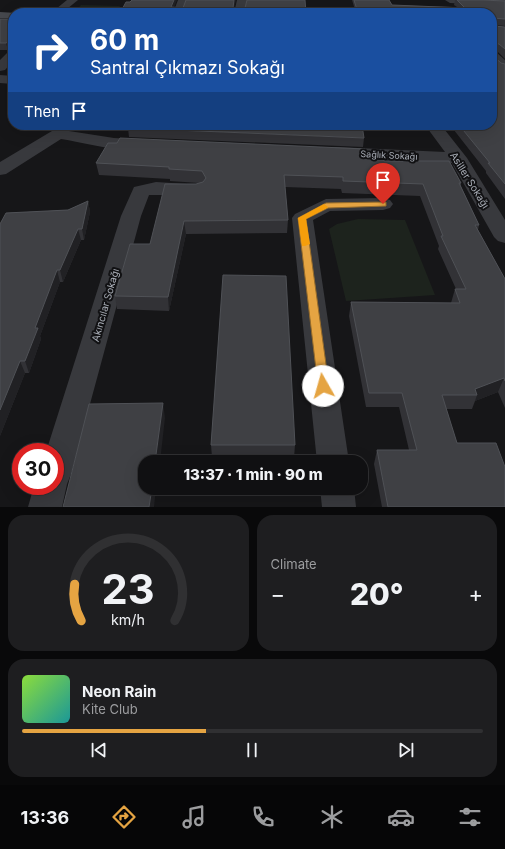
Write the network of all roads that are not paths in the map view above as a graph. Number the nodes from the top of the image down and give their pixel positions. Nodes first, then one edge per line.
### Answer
1 (73, 0) edge
2 (441, 0) edge
3 (505, 3) edge
4 (449, 4) edge
5 (63, 8) edge
6 (8, 59) edge
7 (0, 67) edge
8 (60, 130) edge
9 (65, 130) edge
10 (437, 130) edge
11 (157, 144) edge
12 (317, 151) edge
13 (458, 158) junction
14 (0, 170) edge
15 (196, 189) edge
16 (383, 204) dead end
17 (505, 237) edge
18 (64, 443) edge
19 (332, 455) edge
20 (48, 495) edge
21 (337, 495) edge
22 (45, 507) edge
23 (339, 507) edge

1 - 5 street
2 - 4 street
3 - 4 street
6 - 7 street
8 - 14 street
9 - 11 street
10 - 13 street, Asiller Sokağı
12 - 13 street, Sağlık Sokağı
13 - 17 street, Asiller Sokağı
15 - 18 street, Akıncılar Sokağı
16 - 19 street
20 - 22 street
21 - 23 street

